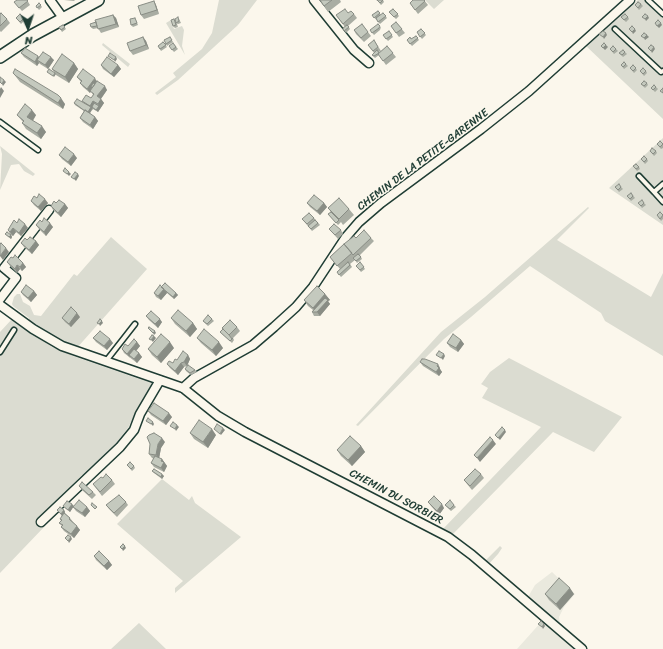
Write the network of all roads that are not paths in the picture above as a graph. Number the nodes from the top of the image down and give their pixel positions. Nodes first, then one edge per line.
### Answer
1 (50, 0) edge
2 (98, 0) edge
3 (314, 0) edge
4 (630, 0) edge
5 (648, 0) edge
6 (663, 14) edge
7 (63, 18) junction
8 (615, 29) dead end
9 (0, 58) edge
10 (369, 62) dead end
11 (662, 72) edge
12 (0, 122) edge
13 (38, 150) dead end
14 (639, 176) dead end
15 (663, 184) edge
16 (654, 192) junction
17 (663, 202) edge
18 (49, 210) dead end
19 (0, 299) edge
20 (0, 305) edge
21 (135, 324) dead end
22 (14, 330) dead end
23 (0, 352) edge
24 (105, 362) junction
25 (160, 380) junction
26 (183, 388) junction
27 (41, 522) dead end
28 (582, 649) edge

1 - 7 street
2 - 7 main road
3 - 10 street
4 - 26 street, CHEMIN DE LA PETITE-GARENNE
5 - 6 lane
7 - 9 main road
8 - 11 lane
12 - 13 lane
14 - 16 lane
15 - 16 lane
16 - 17 lane
18 - 19 street
20 - 24 street
21 - 24 lane
22 - 23 lane
24 - 25 street
25 - 26 street
25 - 27 street
26 - 28 street, CHEMIN DU SORBIER

